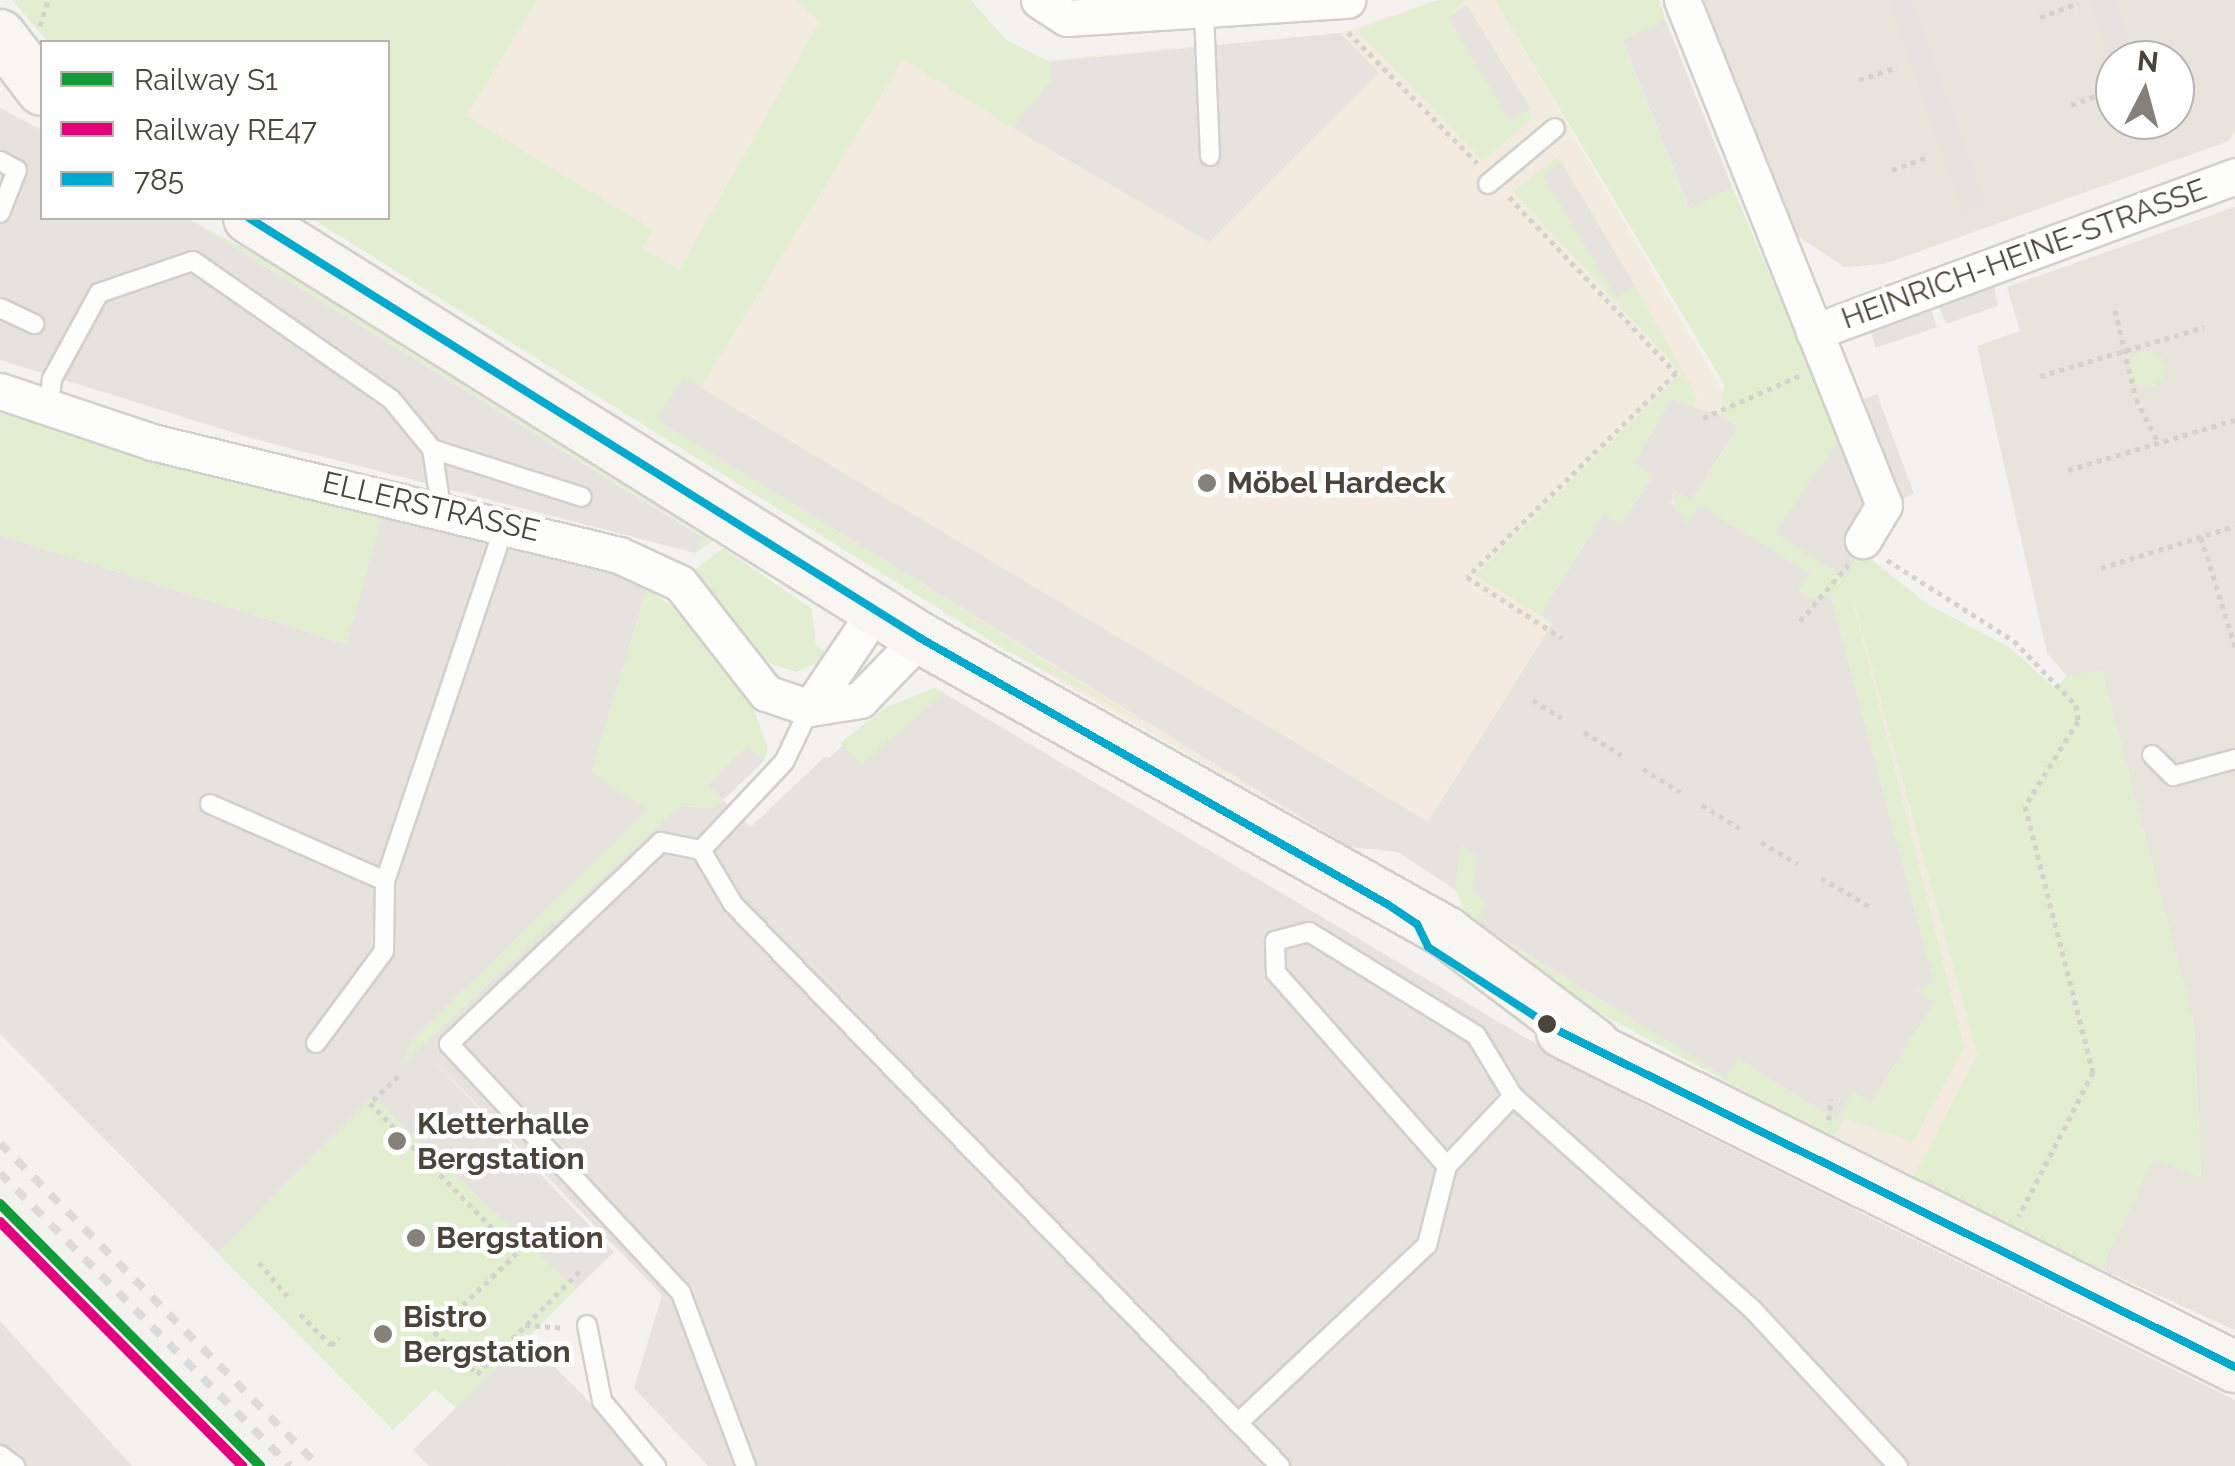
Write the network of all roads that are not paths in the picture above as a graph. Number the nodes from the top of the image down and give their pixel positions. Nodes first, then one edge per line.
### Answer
1 (1039, 0) edge
2 (1682, 0) edge
3 (1156, 8) edge
4 (1204, 13) junction
5 (1345, 14) edge
6 (18, 37) edge
7 (0, 80) edge
8 (40, 86) edge
9 (40, 99) edge
10 (1554, 128) dead end
11 (1210, 156) dead end
12 (0, 162) edge
13 (2235, 176) edge
14 (1490, 182) road end
15 (0, 213) edge
16 (252, 220) edge
17 (0, 308) edge
18 (35, 324) dead end
19 (1814, 332) junction
20 (0, 391) edge
21 (50, 407) junction
22 (432, 448) junction
23 (582, 497) dead end
24 (441, 507) junction
25 (506, 522) junction
26 (1862, 540) road end
27 (876, 610) junction
28 (920, 638) junction
29 (810, 708) junction
30 (2152, 754) dead end
31 (2235, 759) edge
32 (210, 804) dead end
33 (701, 850) junction
34 (385, 881) junction
35 (316, 1043) dead end
36 (1513, 1096) junction
37 (1447, 1166) junction
38 (587, 1324) road end
39 (2235, 1367) edge
40 (1238, 1422) junction
41 (1875, 1446) junction
42 (0, 1455) edge
43 (15, 1466) edge
44 (656, 1466) edge
45 (746, 1466) edge
46 (1280, 1466) edge
47 (1874, 1466) edge
48 (1898, 1466) edge

1 - 3 street
2 - 19 street, HEINRICH-HEINE-STRASSE
3 - 4 street
4 - 5 street
4 - 11 lane
6 - 8 main road
7 - 9 main road
10 - 14 lane
12 - 15 lane
13 - 19 street, HEINRICH-HEINE-STRASSE
16 - 27 main road
17 - 18 lane
19 - 26 street, HEINRICH-HEINE-STRASSE
20 - 21 street, ELLERSTRASSE
21 - 22 lane
21 - 24 street, ELLERSTRASSE
22 - 23 lane
22 - 24 lane
24 - 25 street, ELLERSTRASSE
25 - 29 street, ELLERSTRASSE
25 - 34 lane
27 - 28 main road
27 - 29 street
28 - 29 street
28 - 39 main road
29 - 33 lane
30 - 31 lane
32 - 34 lane
33 - 40 lane
33 - 45 lane
34 - 35 lane
36 - 37 lane
36 - 37 lane
36 - 41 lane
37 - 40 lane
38 - 44 lane
40 - 46 lane
41 - 47 lane
41 - 48 lane
42 - 43 lane

